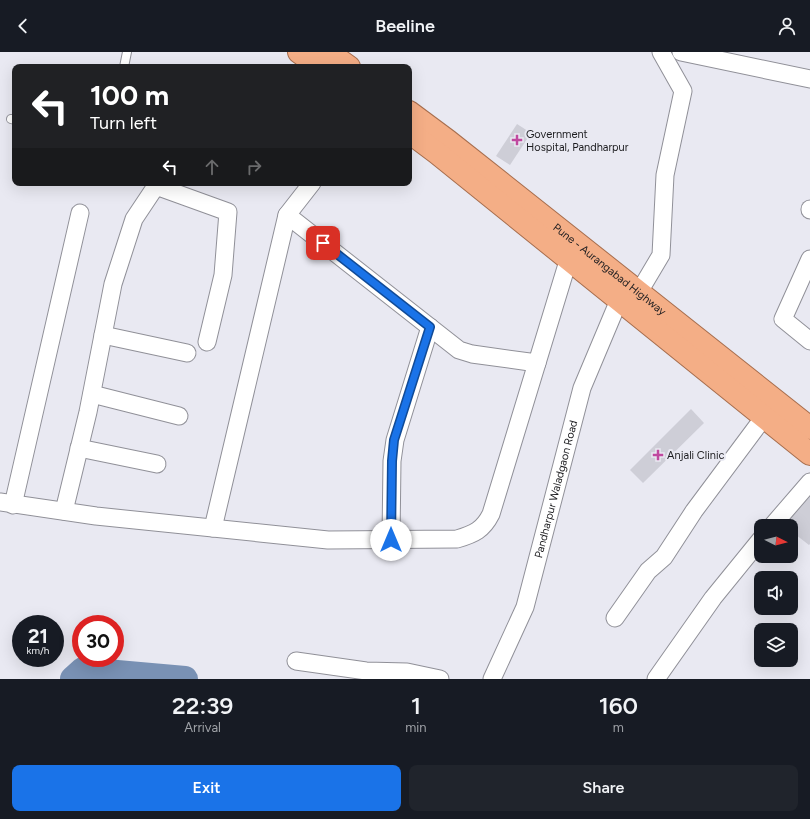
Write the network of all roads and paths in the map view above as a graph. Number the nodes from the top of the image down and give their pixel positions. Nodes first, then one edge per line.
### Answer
1 (127, 52) edge
2 (299, 52) edge
3 (328, 52) edge
4 (661, 52) edge
5 (681, 52) edge
6 (125, 64) edge
7 (316, 64) edge
8 (345, 64) edge
9 (810, 79) edge
10 (412, 114) edge
11 (412, 134) edge
12 (310, 186) edge
13 (80, 213) dead end
14 (287, 215) junction
15 (571, 250) junction
16 (810, 259) edge
17 (629, 296) junction
18 (430, 327) junction
19 (103, 335) junction
20 (810, 341) edge
21 (207, 342) dead end
22 (187, 353) dead end
23 (537, 363) junction
24 (92, 394) junction
25 (178, 416) dead end
26 (764, 417) junction
27 (810, 428) edge
28 (79, 448) junction
29 (810, 454) edge
30 (157, 464) dead end
31 (810, 482) edge
32 (6, 504) edge
33 (64, 511) junction
34 (778, 519) edge
35 (213, 528) junction
36 (391, 540) junction
37 (754, 547) edge
38 (615, 618) dead end
39 (296, 661) dead end
40 (440, 679) edge
41 (492, 679) edge
42 (656, 679) edge

1 - 6 lane
2 - 7 highway
3 - 8 highway
4 - 17 street, Pandharpur Waladgaon Road
5 - 9 street
10 - 15 highway, Pune - Aurangabad Highway
11 - 15 highway
12 - 14 street
13 - 32 street
14 - 18 street
14 - 35 street
15 - 17 highway, Pune - Aurangabad Highway
15 - 23 street
16 - 20 street
17 - 26 highway
17 - 27 highway, Pune - Aurangabad Highway
17 - 41 street, Pandharpur Waladgaon Road
18 - 23 street
18 - 36 street
19 - 21 street
19 - 22 street
19 - 24 street
23 - 36 street
24 - 25 street
24 - 28 street
26 - 29 highway
26 - 38 street
28 - 30 street
28 - 33 street
31 - 34 street
32 - 33 street
33 - 35 street
35 - 36 street
37 - 42 street
39 - 40 street

